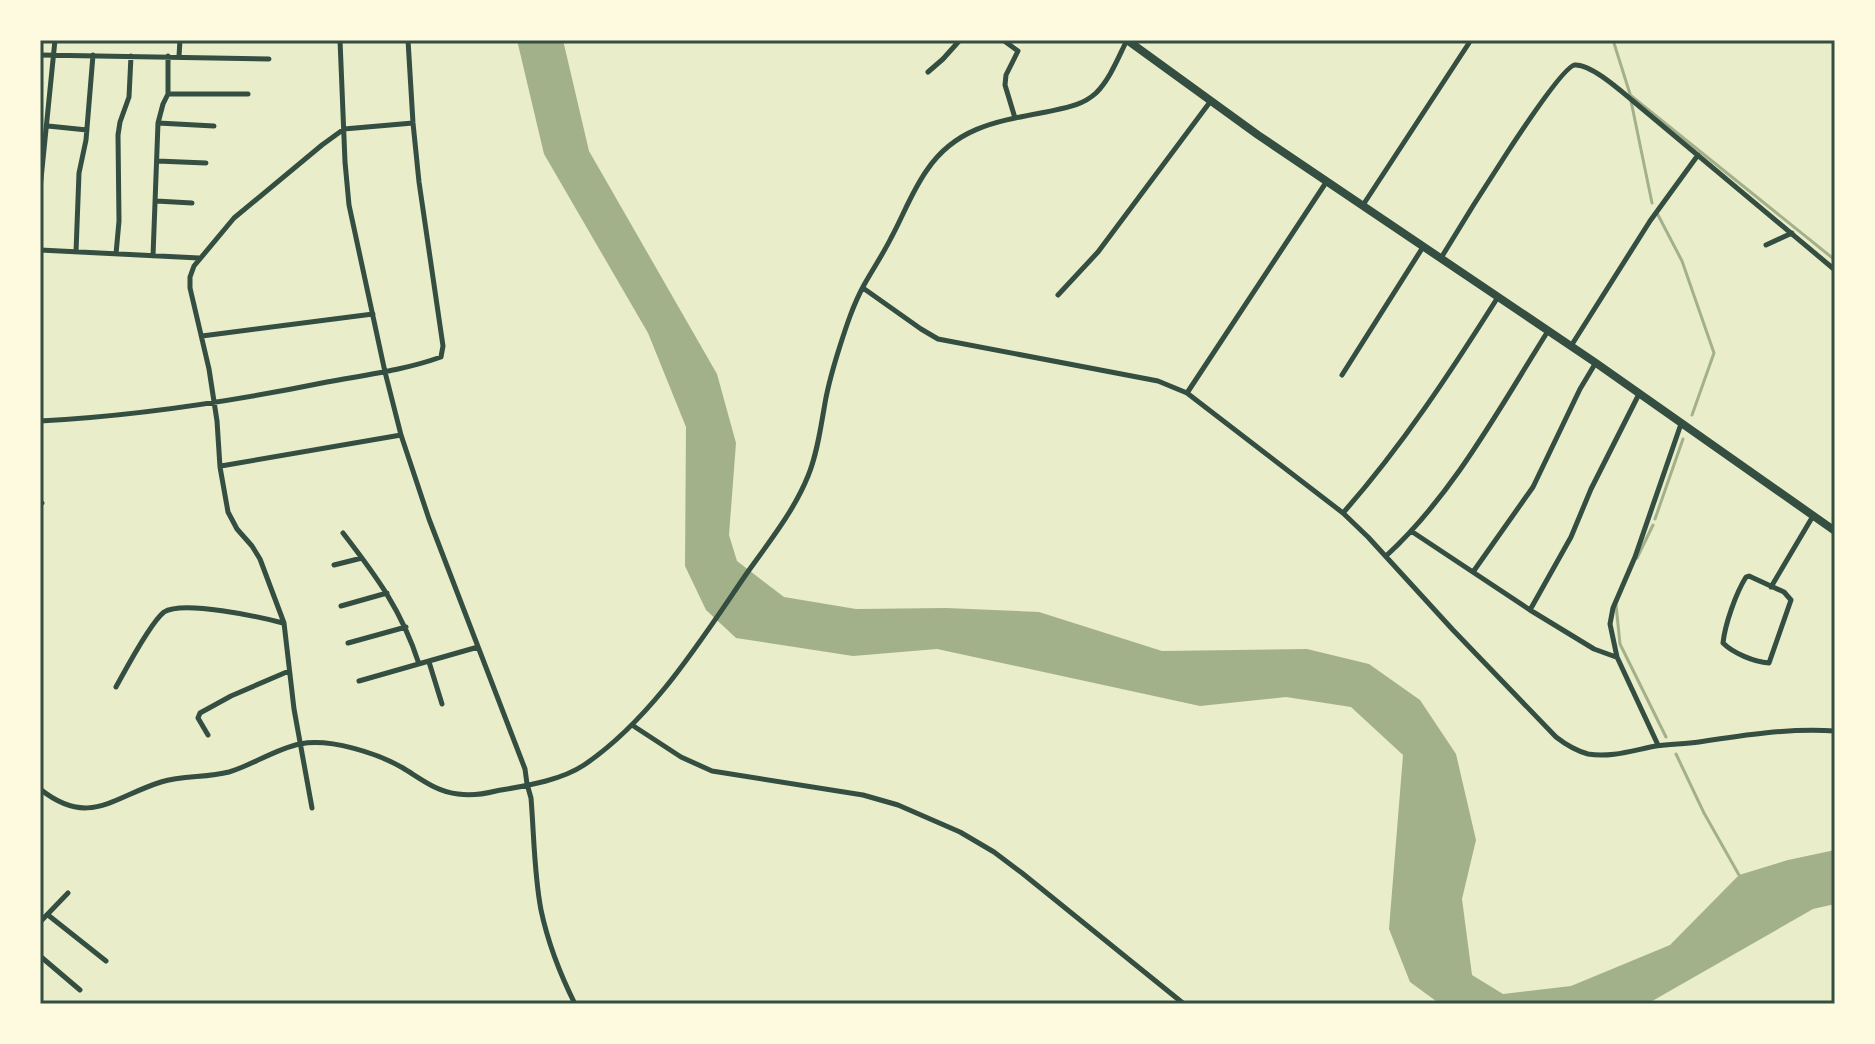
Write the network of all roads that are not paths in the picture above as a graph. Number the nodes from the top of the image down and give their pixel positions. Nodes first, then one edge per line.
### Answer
1 (55, 40) edge
2 (180, 40) edge
3 (340, 40) edge
4 (408, 40) edge
5 (960, 40) edge
6 (1003, 40) edge
7 (1127, 40) edge
8 (1469, 43) dead end
9 (40, 55) edge
10 (53, 55) junction
11 (93, 55) junction
12 (131, 56) junction
13 (168, 56) junction
14 (179, 56) junction
15 (269, 59) dead end
16 (928, 72) dead end
17 (168, 94) junction
18 (248, 94) dead end
19 (1210, 102) junction
20 (1015, 118) junction
21 (158, 123) junction
22 (413, 123) junction
23 (47, 126) junction
24 (214, 126) dead end
25 (344, 129) junction
26 (87, 130) junction
27 (42, 149) edge
28 (1698, 155) junction
29 (157, 161) junction
30 (206, 163) dead end
31 (1327, 181) junction
32 (40, 189) edge
33 (156, 201) junction
34 (192, 203) dead end
35 (1363, 206) junction
36 (1792, 233) junction
37 (1766, 245) dead end
38 (1424, 247) junction
39 (40, 250) edge
40 (76, 252) junction
41 (116, 254) junction
42 (153, 256) junction
43 (200, 258) junction
44 (1441, 258) junction
45 (1835, 270) edge
46 (863, 288) junction
47 (1058, 295) dead end
48 (1498, 297) junction
49 (373, 314) junction
50 (1548, 331) junction
51 (202, 336) junction
52 (1571, 347) junction
53 (1596, 363) junction
54 (385, 372) junction
55 (1342, 375) dead end
56 (1187, 393) junction
57 (1639, 394) junction
58 (214, 402) junction
59 (40, 421) edge
60 (1681, 424) junction
61 (401, 435) junction
62 (220, 467) junction
63 (1343, 513) junction
64 (1813, 516) junction
65 (1411, 531) junction
66 (1835, 531) edge
67 (343, 533) dead end
68 (1386, 556) junction
69 (362, 558) junction
70 (334, 565) dead end
71 (1473, 572) junction
72 (1771, 587) junction
73 (387, 593) junction
74 (341, 606) dead end
75 (1530, 610) junction
76 (284, 623) junction
77 (406, 627) junction
78 (348, 643) dead end
79 (478, 647) junction
80 (1617, 657) junction
81 (429, 662) junction
82 (419, 664) junction
83 (289, 671) junction
84 (359, 681) dead end
85 (116, 687) dead end
86 (442, 704) dead end
87 (632, 725) junction
88 (1835, 731) edge
89 (208, 735) dead end
90 (300, 744) junction
91 (1658, 745) junction
92 (527, 784) junction
93 (40, 789) edge
94 (312, 808) dead end
95 (68, 893) dead end
96 (48, 915) junction
97 (40, 922) edge
98 (40, 956) edge
99 (106, 961) dead end
100 (80, 990) dead end
101 (575, 1004) edge
102 (1184, 1004) edge

1 - 10 street
2 - 14 street
3 - 25 street
4 - 22 street
5 - 16 street
6 - 20 street
7 - 19 main road
7 - 20 street
8 - 35 street
9 - 10 street
10 - 11 street
10 - 23 street
11 - 12 street
11 - 26 street
12 - 13 street
12 - 41 street
13 - 14 street
13 - 17 street
14 - 15 street
17 - 18 street
17 - 21 street
19 - 31 main road
19 - 47 street
20 - 46 street
21 - 24 street
21 - 29 street
22 - 25 street
22 - 54 street
23 - 26 street
23 - 27 street
25 - 43 street
25 - 49 street
26 - 40 street
27 - 32 street
28 - 36 street
28 - 44 street
28 - 52 street
29 - 30 street
29 - 33 street
31 - 35 main road
31 - 56 street
33 - 34 street
33 - 42 street
35 - 38 main road
36 - 37 street
36 - 45 street
38 - 44 main road
38 - 55 street
39 - 40 street
40 - 41 street
41 - 42 street
42 - 43 street
43 - 51 street
44 - 48 main road
46 - 56 street
46 - 87 street
48 - 50 main road
48 - 63 street
49 - 51 street
49 - 54 street
50 - 52 main road
50 - 65 street
51 - 58 street
52 - 53 main road
53 - 57 main road
53 - 71 street
54 - 58 street
54 - 61 street
56 - 63 street
57 - 60 main road
57 - 75 street
58 - 59 street
58 - 62 street
60 - 64 main road
60 - 80 street
61 - 62 street
61 - 79 street
62 - 76 street
63 - 68 street
64 - 66 main road
64 - 72 street
65 - 68 street
65 - 71 street
67 - 69 street
68 - 91 street
69 - 70 street
69 - 73 street
71 - 75 street
72 - 72 street
73 - 74 street
73 - 77 street
75 - 80 street
76 - 83 street
76 - 85 street
77 - 78 street
77 - 82 street
79 - 81 street
79 - 92 street
80 - 91 street
81 - 82 street
81 - 86 street
82 - 84 street
83 - 89 street
83 - 90 street
87 - 92 street
87 - 102 street
88 - 91 street
90 - 92 street
90 - 93 street
90 - 94 street
92 - 101 street
95 - 96 street
96 - 97 street
96 - 99 street
98 - 100 street

